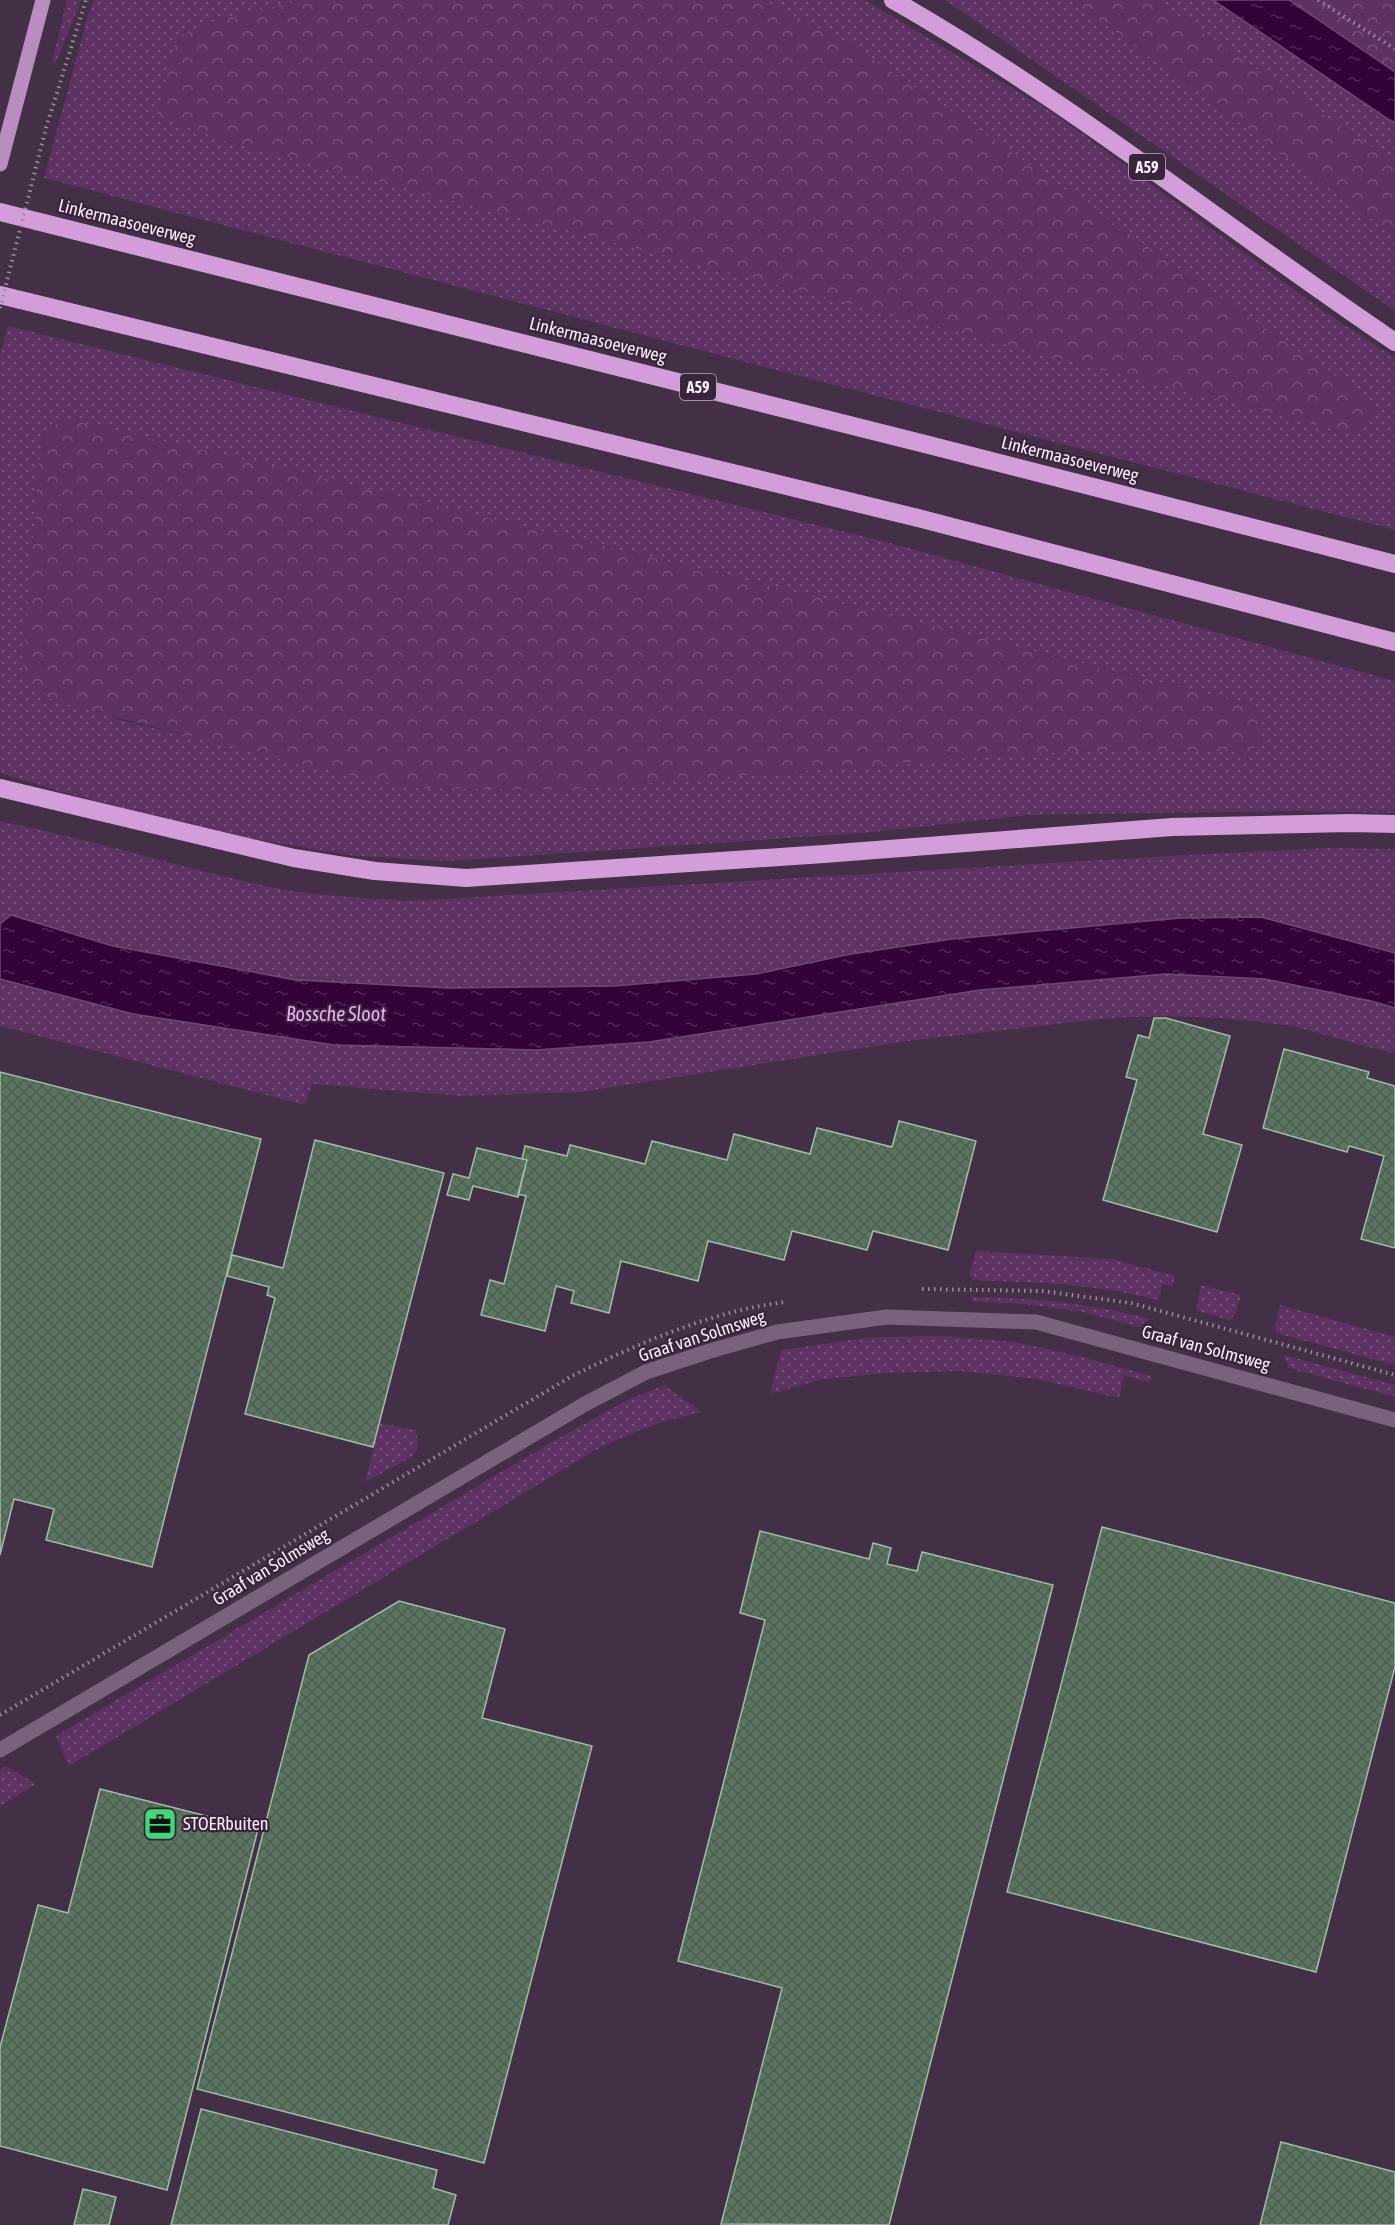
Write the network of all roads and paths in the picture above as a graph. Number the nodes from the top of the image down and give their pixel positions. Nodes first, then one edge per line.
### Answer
1 (43, 0) edge
2 (86, 0) edge
3 (893, 0) edge
4 (1318, 0) edge
5 (1395, 49) edge
6 (0, 164) edge
7 (0, 212) edge
8 (0, 295) edge
9 (0, 308) edge
10 (1395, 342) edge
11 (1395, 564) edge
12 (1395, 642) edge
13 (0, 788) edge
14 (1395, 824) edge
15 (916, 1289) dead end
16 (794, 1301) dead end
17 (1395, 1375) edge
18 (1395, 1420) edge
19 (0, 1716) edge
20 (0, 1750) edge

1 - 6 main road
2 - 9 path, bridge
3 - 10 highway, A59
4 - 5 path
7 - 11 highway, Linkermaasoeverweg / A59
8 - 12 highway
13 - 14 highway
15 - 17 path
16 - 19 path
18 - 20 street, Graaf van Solmsweg

